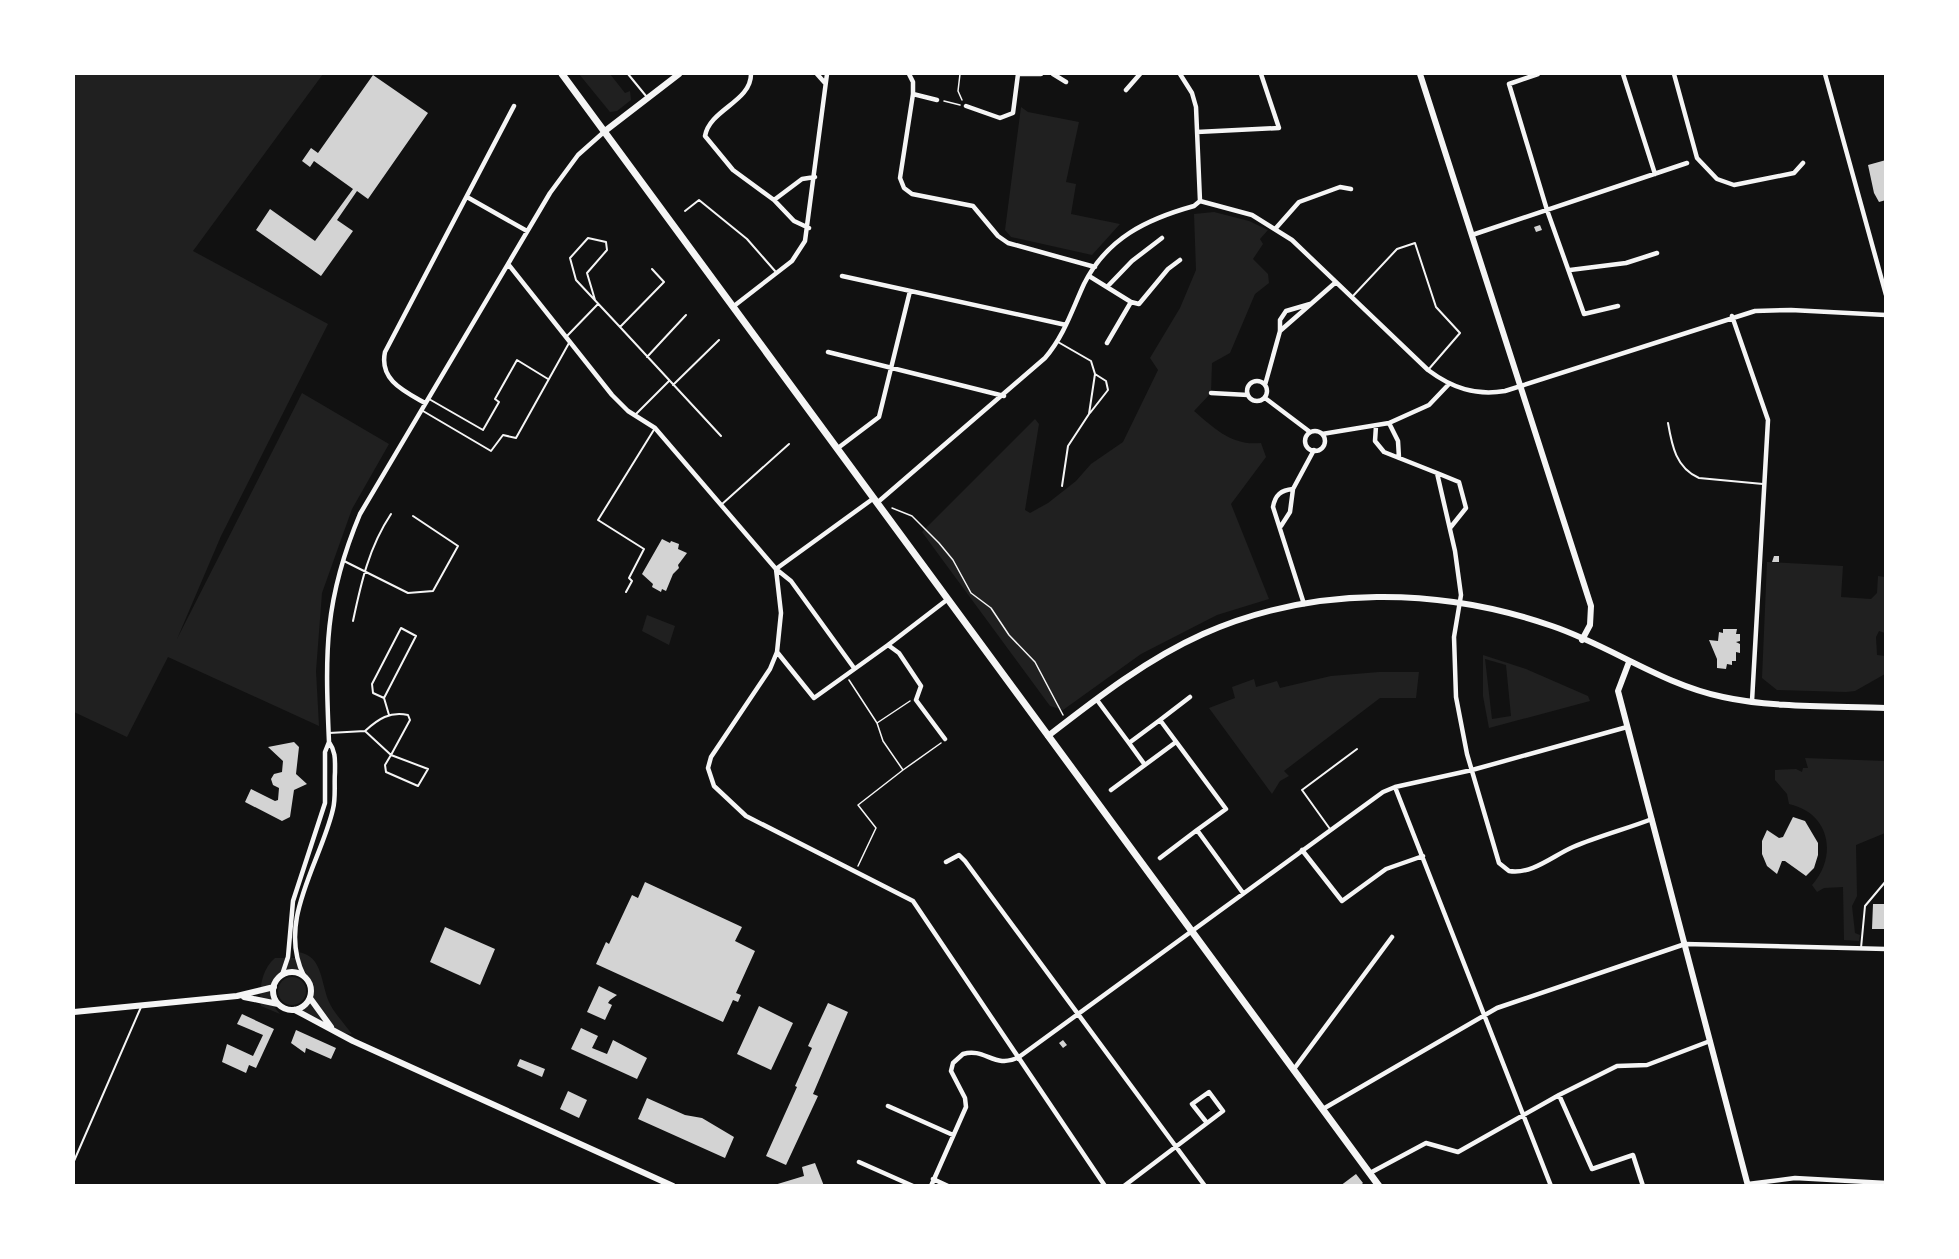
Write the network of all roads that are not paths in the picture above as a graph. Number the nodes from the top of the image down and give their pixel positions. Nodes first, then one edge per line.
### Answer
1 (562, 74) edge
2 (628, 74) edge
3 (679, 74) edge
4 (751, 74) edge
5 (817, 74) edge
6 (827, 74) edge
7 (909, 74) edge
8 (1018, 74) edge
9 (1041, 74) edge
10 (1053, 74) edge
11 (1140, 74) edge
12 (1180, 74) edge
13 (1261, 74) edge
14 (1420, 74) edge
15 (1538, 74) edge
16 (1623, 74) edge
17 (1674, 74) edge
18 (1826, 74) edge
19 (1066, 82) dead end
20 (825, 83) junction
21 (1126, 90) dead end
22 (913, 94) junction
23 (648, 98) junction
24 (937, 100) road end
25 (514, 106) dead end
26 (966, 106) road end
27 (605, 131) junction
28 (1197, 132) junction
29 (1687, 163) dead end
30 (1803, 163) dead end
31 (1655, 174) junction
32 (815, 177) junction
33 (1351, 189) dead end
34 (467, 197) junction
35 (774, 200) junction
36 (1200, 201) junction
37 (1547, 210) junction
38 (685, 211) dead end
39 (809, 228) junction
40 (1276, 228) junction
41 (527, 231) junction
42 (1472, 235) junction
43 (1162, 238) dead end
44 (1657, 253) dead end
45 (1180, 260) dead end
46 (508, 264) junction
47 (1095, 267) junction
48 (652, 269) dead end
49 (1570, 270) junction
50 (777, 274) junction
51 (842, 276) dead end
52 (1089, 276) junction
53 (1336, 282) junction
54 (1107, 287) junction
55 (910, 291) junction
56 (1886, 295) edge
57 (1352, 297) junction
58 (595, 300) junction
59 (1131, 302) junction
60 (598, 304) junction
61 (1310, 304) junction
62 (734, 306) junction
63 (1618, 306) dead end
64 (1885, 314) edge
65 (686, 315) dead end
66 (1732, 316) junction
67 (1066, 325) junction
68 (620, 327) junction
69 (1280, 331) junction
70 (569, 338) junction
71 (719, 340) dead end
72 (1058, 342) junction
73 (1107, 343) dead end
74 (828, 352) dead end
75 (647, 357) junction
76 (892, 368) junction
77 (1428, 370) junction
78 (1095, 374) junction
79 (548, 379) junction
80 (669, 381) junction
81 (1449, 384) junction
82 (1521, 384) junction
83 (673, 385) junction
84 (1265, 385) junction
85 (1211, 393) dead end
86 (1248, 395) junction
87 (1004, 396) junction
88 (1264, 398) junction
89 (426, 401) junction
90 (421, 410) junction
91 (1089, 414) junction
92 (635, 415) junction
93 (1389, 423) junction
94 (1668, 423) dead end
95 (1376, 426) junction
96 (655, 428) junction
97 (1310, 432) junction
98 (1322, 434) junction
99 (721, 436) dead end
100 (789, 444) dead end
101 (838, 448) junction
102 (1314, 450) junction
103 (1399, 458) junction
104 (1437, 473) junction
105 (1764, 484) junction
106 (1062, 486) dead end
107 (1293, 489) junction
108 (876, 500) junction
109 (721, 505) junction
110 (391, 514) dead end
111 (413, 516) dead end
112 (1281, 526) junction
113 (1450, 528) junction
114 (342, 560) junction
115 (364, 569) junction
116 (776, 569) junction
117 (626, 591) dead end
118 (948, 599) junction
119 (1459, 602) junction
120 (1304, 604) junction
121 (353, 621) dead end
122 (1582, 640) junction
123 (888, 645) junction
124 (777, 652) junction
125 (1629, 662) junction
126 (854, 668) junction
127 (384, 698) junction
128 (1190, 698) dead end
129 (1097, 700) junction
130 (1752, 701) junction
131 (1886, 708) edge
132 (389, 715) junction
133 (1160, 720) junction
134 (1627, 727) junction
135 (365, 731) junction
136 (328, 733) junction
137 (1048, 736) junction
138 (945, 739) road end
139 (329, 742) junction
140 (1176, 742) junction
141 (1129, 743) junction
142 (1358, 749) dead end
143 (392, 755) junction
144 (1146, 765) junction
145 (1472, 770) junction
146 (1395, 787) junction
147 (1111, 790) dead end
148 (1652, 819) junction
149 (1329, 829) junction
150 (1197, 830) junction
151 (1302, 850) junction
152 (1423, 856) junction
153 (1161, 858) dead end
154 (946, 862) dead end
155 (1886, 881) edge
156 (1243, 893) junction
157 (1192, 931) junction
158 (1392, 937) dead end
159 (1685, 944) junction
160 (1861, 948) junction
161 (1886, 949) edge
162 (282, 975) junction
163 (304, 976) junction
164 (274, 987) junction
165 (237, 996) junction
166 (310, 998) junction
167 (142, 1004) junction
168 (278, 1004) junction
169 (295, 1010) junction
170 (74, 1012) edge
171 (1078, 1014) junction
172 (1485, 1014) junction
173 (335, 1032) junction
174 (1710, 1041) junction
175 (1019, 1057) junction
176 (1294, 1069) junction
177 (1559, 1095) junction
178 (888, 1106) dead end
179 (1323, 1109) junction
180 (1524, 1115) junction
181 (1207, 1123) junction
182 (953, 1136) junction
183 (1176, 1147) junction
184 (74, 1161) edge
185 (859, 1162) dead end
186 (1370, 1173) junction
187 (933, 1179) junction
188 (1886, 1184) edge
189 (673, 1185) edge
190 (912, 1185) edge
191 (931, 1185) edge
192 (948, 1185) edge
193 (1104, 1185) edge
194 (1124, 1185) edge
195 (1205, 1185) edge
196 (1379, 1185) edge
197 (1551, 1185) edge
198 (1643, 1185) edge
199 (1748, 1185) edge

1 - 27 main road
2 - 23 lane
3 - 23 street
4 - 35 street
5 - 20 street
6 - 20 street
7 - 22 street
8 - 9 street
8 - 26 street
10 - 19 street
11 - 21 street
12 - 28 street
13 - 28 street
14 - 42 street
15 - 37 street
16 - 31 street
17 - 30 street
18 - 56 street
20 - 32 street
22 - 24 street
22 - 47 street
23 - 27 street
25 - 34 street
27 - 41 street
27 - 62 main road
28 - 36 street
29 - 31 street
31 - 37 street
32 - 35 street
32 - 39 street
33 - 40 street
34 - 41 street
34 - 89 street
35 - 39 street
36 - 40 street
36 - 47 street
37 - 42 street
37 - 49 street
38 - 50 lane
39 - 50 street
40 - 53 street
41 - 46 street
42 - 82 street
43 - 54 street
44 - 49 street
45 - 59 street
46 - 70 street
46 - 89 street
47 - 52 street
48 - 68 lane
49 - 63 street
50 - 62 street
51 - 55 street
52 - 54 street
52 - 67 street
53 - 57 street
53 - 61 street
54 - 59 street
55 - 67 street
55 - 76 street
57 - 77 street
57 - 77 lane
58 - 58 lane
58 - 60 lane
59 - 73 street
60 - 68 lane
60 - 70 lane
61 - 69 street
61 - 69 street
62 - 101 main road
64 - 66 street
65 - 75 lane
66 - 82 street
66 - 105 street
67 - 72 street
68 - 75 lane
69 - 84 street
70 - 79 lane
70 - 92 street
71 - 83 lane
72 - 78 lane
72 - 87 street
74 - 76 street
75 - 80 lane
76 - 87 street
76 - 101 street
77 - 81 street
78 - 91 lane
78 - 91 lane
79 - 89 lane
79 - 90 lane
80 - 83 lane
80 - 92 lane
81 - 82 street
81 - 93 street
82 - 122 street
83 - 99 lane
84 - 86 street
84 - 88 street
85 - 86 street
86 - 88 street
87 - 108 street
88 - 97 street
89 - 90 street
90 - 114 street
91 - 106 lane
92 - 96 street
93 - 95 street
93 - 103 street
94 - 105 lane
95 - 98 street
95 - 103 street
96 - 109 street
96 - 117 lane
97 - 98 street
97 - 102 street
98 - 102 street
100 - 109 lane
101 - 108 main road
102 - 107 street
103 - 104 street
104 - 113 street
104 - 113 street
105 - 130 street
107 - 112 street
107 - 112 street
108 - 116 street
108 - 118 main road
109 - 116 street
110 - 115 lane
111 - 115 lane
112 - 120 street
113 - 119 street
114 - 115 lane
114 - 136 street
115 - 121 lane
116 - 124 street
116 - 126 street
118 - 123 street
118 - 137 main road
119 - 120 street
119 - 122 street
119 - 145 street
120 - 129 street
122 - 125 street
123 - 126 street
123 - 138 street
124 - 126 street
124 - 175 street
125 - 130 street
125 - 134 street
127 - 127 lane
127 - 132 lane
128 - 133 street
129 - 137 street
129 - 141 street
130 - 131 street
132 - 135 lane
132 - 143 lane
133 - 140 street
133 - 141 street
134 - 145 street
134 - 148 street
135 - 136 lane
135 - 143 lane
136 - 139 street
137 - 157 main road
139 - 162 street
139 - 163 street
140 - 144 street
140 - 150 street
141 - 144 street
142 - 149 lane
143 - 143 lane
144 - 147 street
145 - 146 street
145 - 148 street
146 - 149 street
146 - 152 street
148 - 159 street
149 - 151 street
150 - 153 street
150 - 156 street
151 - 152 street
151 - 156 street
152 - 172 street
154 - 171 street
155 - 160 lane
156 - 157 street
157 - 171 street
157 - 176 main road
158 - 176 street
159 - 160 street
159 - 172 street
159 - 174 street
160 - 161 street
162 - 163 street
162 - 164 street
163 - 166 street
164 - 165 street
164 - 168 street
165 - 167 street
165 - 168 street
166 - 169 street
166 - 173 street
167 - 170 street
167 - 184 lane
168 - 169 street
169 - 173 street
171 - 175 street
171 - 183 street
172 - 179 street
172 - 180 street
173 - 189 street
174 - 177 street
174 - 199 street
175 - 182 street
175 - 193 street
176 - 179 main road
177 - 180 street
177 - 198 street
178 - 182 street
179 - 186 main road
180 - 186 street
180 - 197 street
181 - 181 street
181 - 183 street
182 - 187 street
183 - 194 street
183 - 195 street
185 - 190 street
186 - 196 main road
187 - 191 street
187 - 192 street
188 - 199 street

